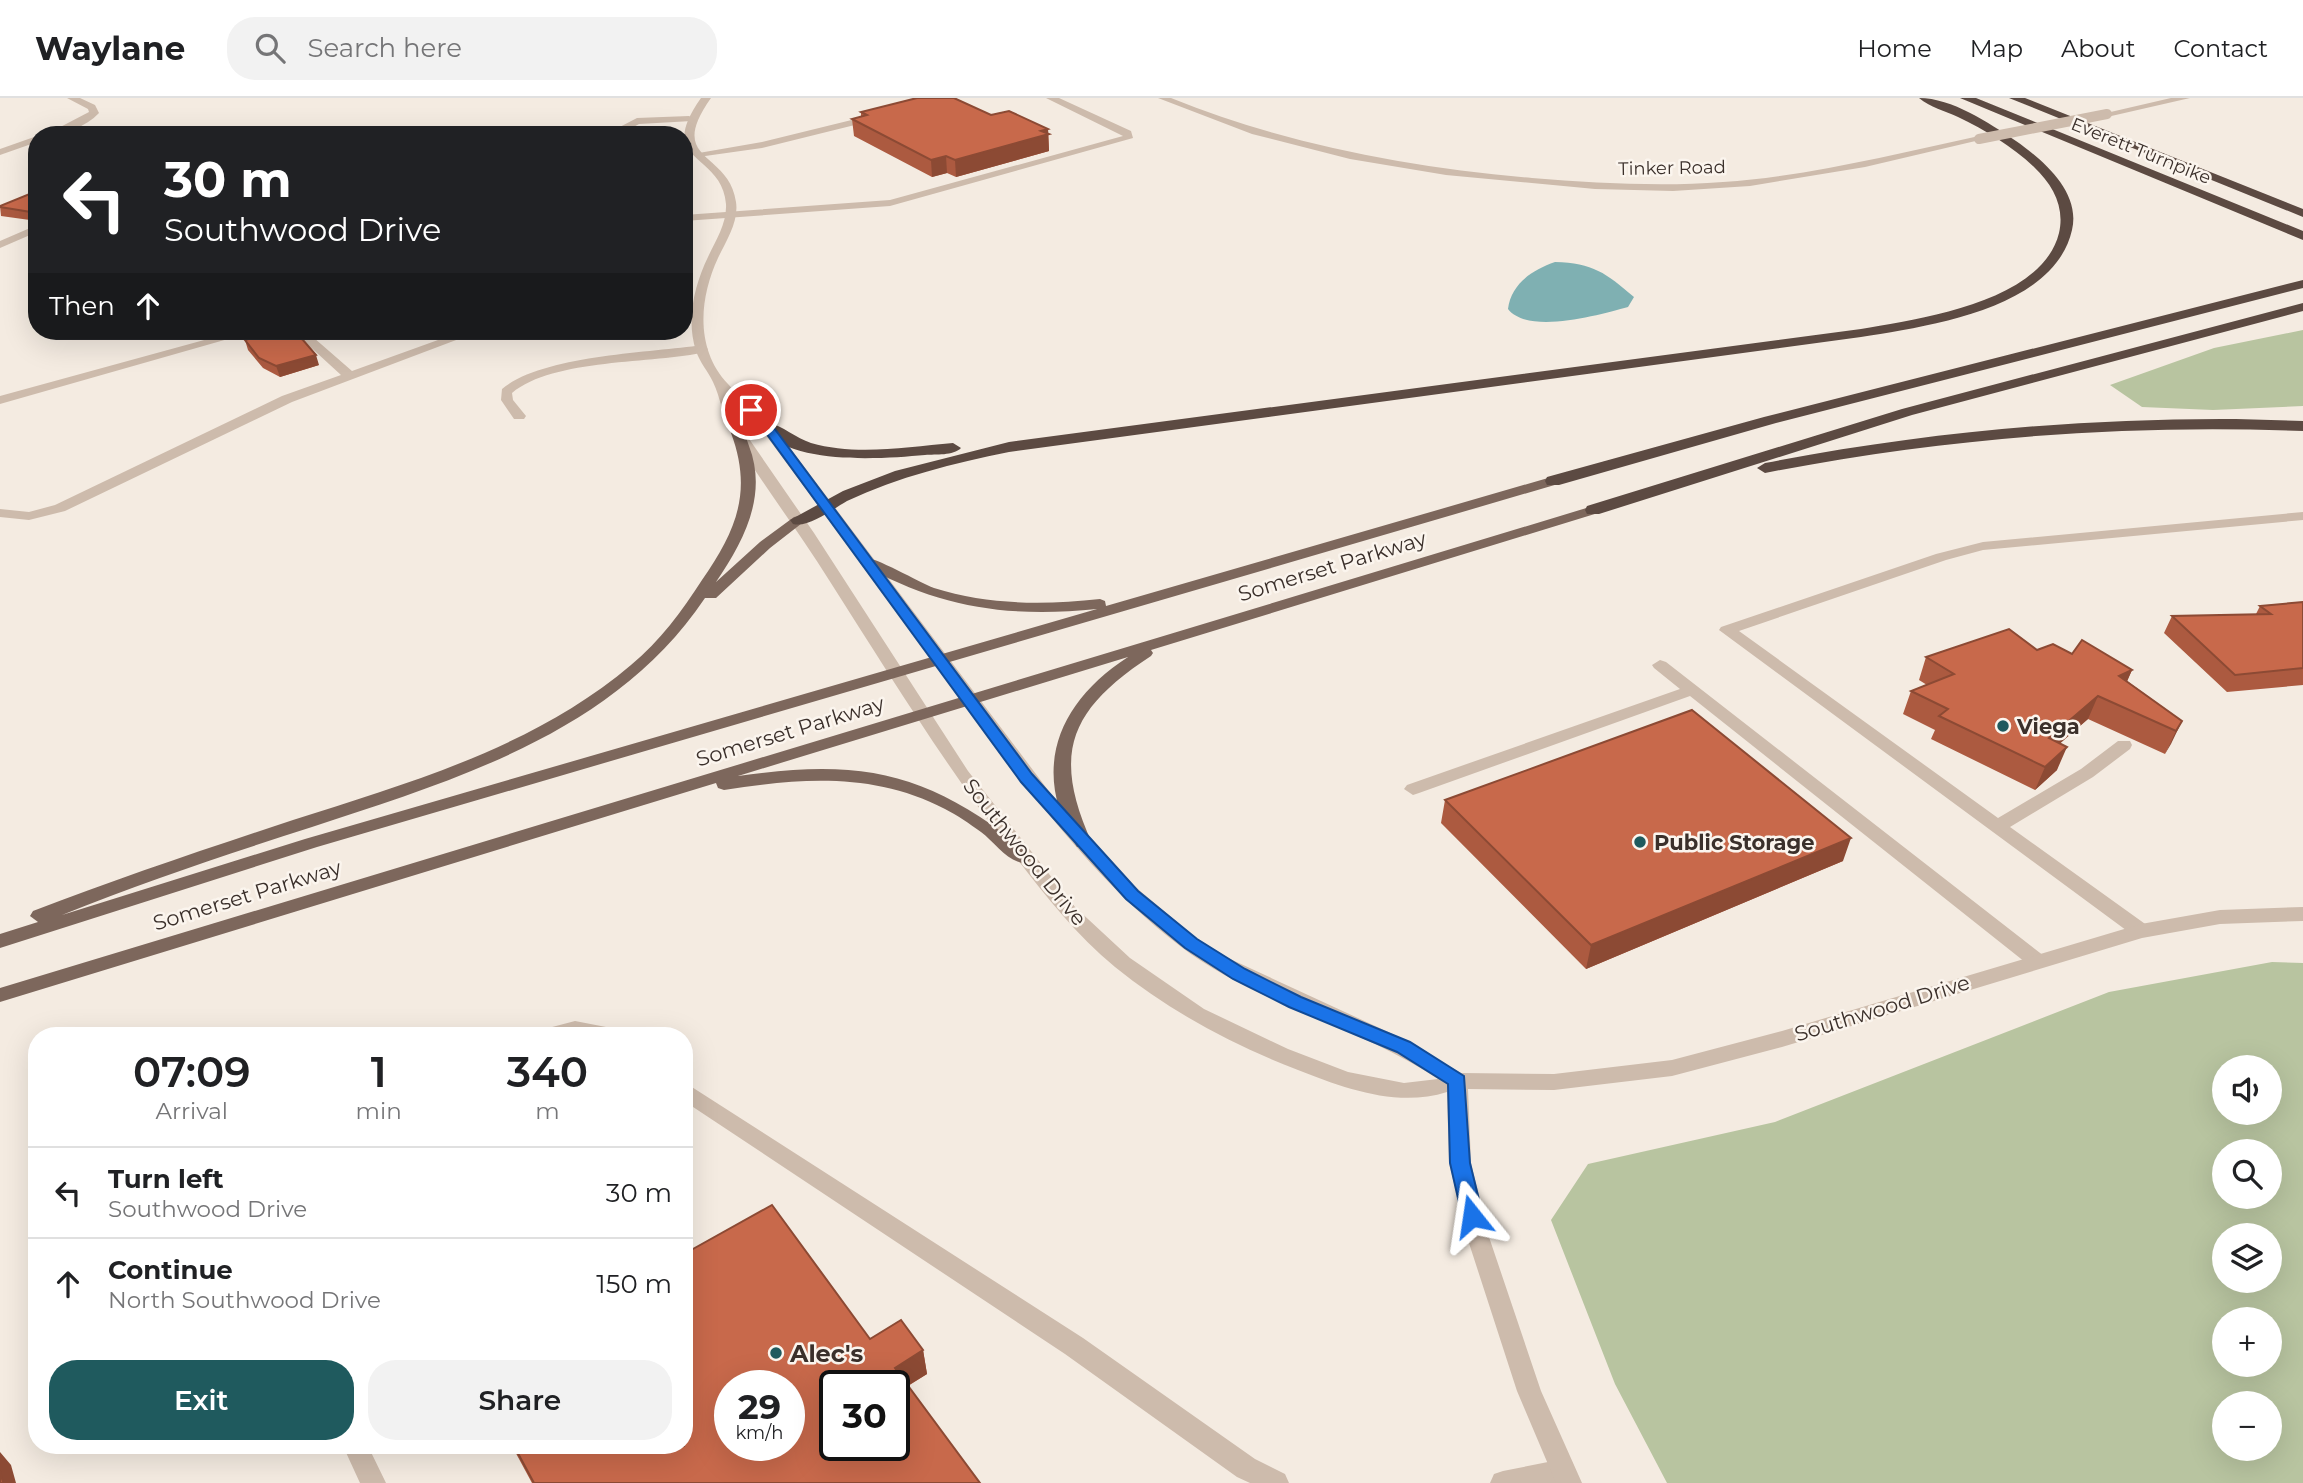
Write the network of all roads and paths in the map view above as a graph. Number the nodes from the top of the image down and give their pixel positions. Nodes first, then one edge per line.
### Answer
1 (72, 98) edge
2 (709, 98) edge
3 (721, 98) edge
4 (1051, 98) edge
5 (1163, 98) edge
6 (1925, 98) edge
7 (1966, 98) edge
8 (2015, 98) edge
9 (2185, 98) edge
10 (893, 113) edge
11 (689, 119) junction
12 (72, 126) edge
13 (626, 126) edge
14 (688, 126) edge
15 (2122, 141) junction
16 (28, 142) edge
17 (693, 145) edge
18 (0, 152) edge
19 (698, 155) junction
20 (2303, 207) edge
21 (2303, 213) edge
22 (730, 215) junction
23 (693, 217) edge
24 (28, 232) edge
25 (2303, 236) edge
26 (0, 245) edge
27 (2303, 284) edge
28 (2303, 307) edge
29 (217, 340) edge
30 (309, 340) edge
31 (448, 340) edge
32 (702, 349) junction
33 (349, 375) junction
34 (720, 384) junction
35 (0, 400) edge
36 (519, 416) dead end
37 (2303, 426) edge
38 (767, 427) junction
39 (738, 433) junction
40 (1095, 435) junction
41 (1553, 481) joint
42 (825, 505) junction
43 (1593, 510) junction
44 (0, 513) edge
45 (2303, 516) edge
46 (799, 520) junction
47 (865, 560) junction
48 (1179, 590) junction
49 (689, 615) junction
50 (1178, 636) junction
51 (940, 660) junction
52 (1660, 665) dead end
53 (897, 673) junction
54 (1692, 690) junction
55 (970, 700) junction
56 (923, 714) junction
57 (2124, 745) dead end
58 (1413, 789) dead end
59 (628, 803) junction
60 (1998, 826) junction
61 (1083, 843) junction
62 (1023, 857) junction
63 (2303, 914) edge
64 (2141, 931) junction
65 (0, 932) edge
66 (0, 941) edge
67 (2037, 961) junction
68 (0, 995) edge
69 (1457, 1081) junction
70 (693, 1096) edge
71 (359, 1454) edge
72 (1566, 1477) edge
73 (373, 1483) edge
74 (1276, 1483) edge
75 (1503, 1483) edge

1 - 12 street
2 - 3 street
2 - 11 street
4 - 22 street
5 - 9 street, Tinker Road, bridge
6 - 40 highway
7 - 25 highway, Everett Turnpike
8 - 15 highway, Everett Turnpike
10 - 19 street
11 - 13 street
11 - 14 street
15 - 20 highway
15 - 21 highway, Everett Turnpike
16 - 18 street
17 - 19 street
19 - 22 street
22 - 23 street
22 - 32 street
24 - 26 street
27 - 41 highway
28 - 43 highway
29 - 35 street
30 - 33 street
31 - 33 street
32 - 34 street
32 - 36 street
33 - 44 street
34 - 38 street
34 - 39 street, Southwood Drive
37 - 43 highway
38 - 40 highway
38 - 42 street
39 - 46 street, Southwood Drive
39 - 49 main road
40 - 42 highway
41 - 48 main road, Somerset Parkway
42 - 46 highway
42 - 47 street
43 - 50 main road, Somerset Parkway
45 - 60 street
46 - 49 main road
46 - 53 street, Southwood Drive
47 - 48 main road
47 - 51 street
48 - 51 main road, Somerset Parkway
49 - 65 main road
50 - 55 main road, Somerset Parkway
50 - 61 main road
51 - 53 main road, Somerset Parkway
51 - 55 street
52 - 54 street
53 - 56 street, Southwood Drive
53 - 66 main road, Somerset Parkway
54 - 58 street
54 - 67 street
55 - 56 main road, Somerset Parkway
55 - 61 street
56 - 59 main road, Somerset Parkway
56 - 62 street, Southwood Drive
57 - 60 street
59 - 62 main road
59 - 68 main road, Somerset Parkway
60 - 64 street
61 - 69 street
62 - 69 street, Southwood Drive
63 - 64 street, Southwood Drive
64 - 67 street, Southwood Drive
67 - 69 street, Southwood Drive
69 - 72 street
70 - 74 street
71 - 73 street
72 - 75 street

